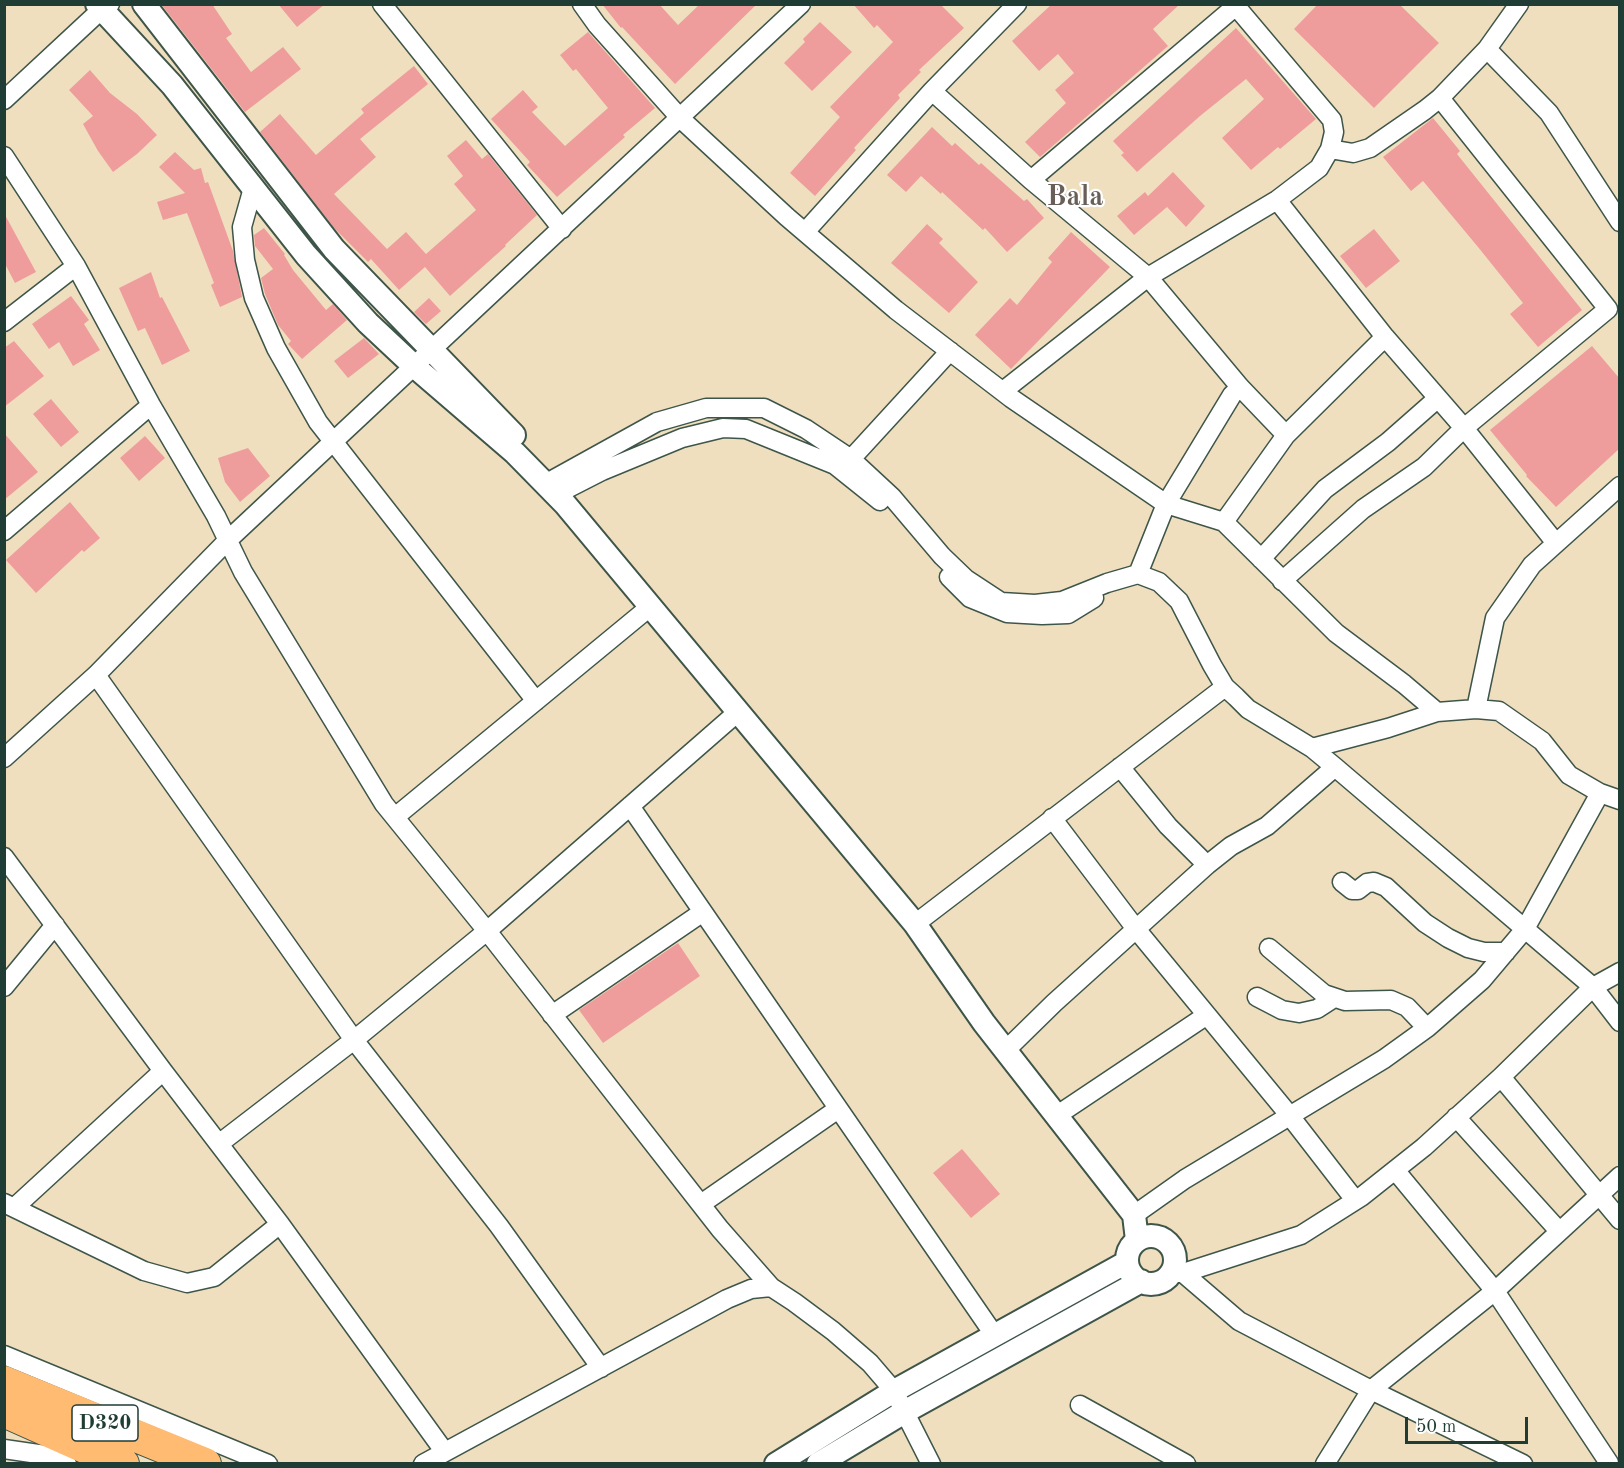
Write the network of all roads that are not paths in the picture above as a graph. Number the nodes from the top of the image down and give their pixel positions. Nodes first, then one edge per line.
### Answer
1 (144, 4) edge
2 (382, 4) edge
3 (582, 4) edge
4 (801, 4) edge
5 (1017, 4) edge
6 (1519, 4) edge
7 (1235, 5) edge
8 (103, 6) edge
9 (1487, 50) junction
10 (932, 91) junction
11 (1440, 98) junction
12 (4, 100) edge
13 (681, 119) junction
14 (1330, 149) junction
15 (4, 156) edge
16 (1031, 180) junction
17 (253, 188) junction
18 (1277, 200) junction
19 (1620, 222) edge
20 (562, 229) junction
21 (805, 232) junction
22 (76, 266) junction
23 (1148, 277) junction
24 (1614, 305) edge
25 (4, 322) edge
26 (1385, 337) junction
27 (431, 351) junction
28 (950, 351) junction
29 (415, 367) junction
30 (1240, 387) junction
31 (1003, 391) junction
32 (1438, 398) junction
33 (151, 405) junction
34 (1464, 428) junction
35 (1286, 435) junction
36 (334, 441) junction
37 (851, 459) junction
38 (1620, 486) edge
39 (557, 490) junction
40 (1166, 504) junction
41 (1224, 522) junction
42 (4, 531) edge
43 (228, 540) junction
44 (1556, 542) junction
45 (1261, 559) junction
46 (1138, 574) junction
47 (1282, 581) junction
48 (1107, 583) junction
49 (651, 606) junction
50 (96, 675) junction
51 (1225, 687) junction
52 (536, 701) junction
53 (1476, 709) junction
54 (739, 711) junction
55 (1437, 712) junction
56 (1312, 748) junction
57 (4, 758) edge
58 (1120, 767) junction
59 (1335, 767) junction
60 (1600, 793) junction
61 (1620, 800) edge
62 (630, 806) junction
63 (395, 817) junction
64 (1052, 819) junction
65 (4, 857) edge
66 (1207, 866) junction
67 (1342, 882) dead end
68 (703, 912) junction
69 (915, 924) junction
70 (55, 925) junction
71 (1136, 929) junction
72 (1525, 929) junction
73 (487, 931) junction
74 (1269, 948) dead end
75 (1506, 952) junction
76 (1620, 972) edge
77 (4, 987) edge
78 (1593, 987) junction
79 (1257, 997) dead end
80 (1334, 998) junction
81 (552, 1015) junction
82 (1207, 1015) junction
83 (1620, 1023) edge
84 (1427, 1028) junction
85 (354, 1040) junction
86 (1005, 1051) junction
87 (163, 1071) junction
88 (1501, 1077) junction
89 (838, 1109) junction
90 (1056, 1116) junction
91 (1290, 1116) junction
92 (1456, 1117) junction
93 (220, 1143) junction
94 (1395, 1170) junction
95 (1620, 1176) edge
96 (1598, 1194) junction
97 (1355, 1200) junction
98 (701, 1204) junction
99 (10, 1205) edge
100 (1134, 1215) junction
101 (1620, 1220) edge
102 (280, 1224) junction
103 (1559, 1231) junction
104 (1137, 1240) junction
105 (1127, 1262) junction
106 (1177, 1273) junction
107 (1141, 1281) junction
108 (771, 1287) junction
109 (1495, 1291) junction
110 (995, 1336) junction
111 (4, 1355) edge
112 (601, 1368) junction
113 (4, 1382) edge
114 (1371, 1390) junction
115 (894, 1391) junction
116 (1080, 1405) dead end
117 (4, 1411) edge
118 (906, 1411) junction
119 (4, 1449) edge
120 (444, 1451) junction
121 (1620, 1459) edge
122 (1608, 1463) edge
123 (67, 1464) edge
124 (123, 1464) edge
125 (205, 1464) edge
126 (268, 1464) edge
127 (423, 1464) edge
128 (776, 1464) edge
129 (818, 1464) edge
130 (931, 1464) edge
131 (1186, 1464) edge
132 (1325, 1464) edge
133 (1523, 1464) edge

1 - 27 street
2 - 20 street
3 - 13 street
4 - 13 street
5 - 10 street
6 - 9 street
7 - 14 street
7 - 16 street
8 - 12 street
8 - 17 street
9 - 11 street
9 - 19 street
10 - 16 street
10 - 21 street
11 - 14 street
11 - 24 street
13 - 20 street
13 - 21 street
14 - 18 street
15 - 22 street
16 - 23 street
17 - 29 street
17 - 36 street
18 - 23 street
18 - 26 street
20 - 27 street
21 - 28 street
22 - 25 street
22 - 33 street
23 - 30 street
23 - 31 street
24 - 34 street
26 - 32 street
26 - 35 street
27 - 29 street
27 - 39 street
28 - 31 street
28 - 37 street
29 - 36 street
29 - 39 street
30 - 35 street
30 - 40 street
31 - 40 street
32 - 34 street
32 - 45 street
33 - 42 street
33 - 43 street
34 - 44 street
34 - 47 street
35 - 41 street
36 - 43 street
36 - 52 street
37 - 39 street
37 - 48 street
38 - 44 street
39 - 48 street
39 - 49 street
40 - 41 street
40 - 46 street
41 - 45 street
43 - 50 street
43 - 63 street
44 - 53 street
45 - 47 street
46 - 48 street
46 - 51 street
47 - 55 street
49 - 52 street
49 - 54 street
50 - 57 street
50 - 85 street
51 - 56 street
51 - 58 street
52 - 63 street
53 - 55 street
53 - 60 street
54 - 62 street
54 - 69 street
55 - 56 street
56 - 59 street
58 - 64 street
58 - 66 street
59 - 66 street
59 - 72 street
60 - 61 street
60 - 72 street
62 - 68 street
62 - 73 street
63 - 73 street
64 - 69 street
64 - 71 street
65 - 70 street
66 - 71 street
67 - 75 street
68 - 81 street
68 - 89 street
69 - 86 street
70 - 77 street
70 - 87 street
71 - 82 street
71 - 86 street
72 - 75 street
72 - 78 street
73 - 81 street
73 - 85 street
74 - 80 street
75 - 84 street
76 - 78 street
78 - 83 street
78 - 88 street
79 - 80 street
80 - 84 street
81 - 98 street
82 - 90 street
82 - 91 street
84 - 91 street
85 - 93 street
85 - 112 street
86 - 90 street
87 - 93 street
87 - 99 street
88 - 92 street
88 - 96 street
89 - 98 street
89 - 110 street
90 - 100 street
91 - 97 street
91 - 100 street
92 - 94 street
92 - 103 street
93 - 102 street
94 - 97 street
94 - 109 street
95 - 96 street
96 - 101 street
96 - 103 street
97 - 106 street
98 - 108 street
99 - 102 street
100 - 104 street
102 - 120 street
103 - 109 street
104 - 105 street
104 - 106 street
105 - 107 street
105 - 110 street
106 - 107 street
106 - 114 street
107 - 118 street
108 - 112 street
108 - 115 street
109 - 114 street
109 - 122 street
110 - 115 street
111 - 126 street
112 - 120 street
113 - 125 highway, D320
114 - 132 street
114 - 133 street
115 - 118 street
115 - 128 street
116 - 131 street
117 - 124 highway, D320
118 - 129 street
118 - 130 street
119 - 123 street
120 - 127 street
121 - 122 street

